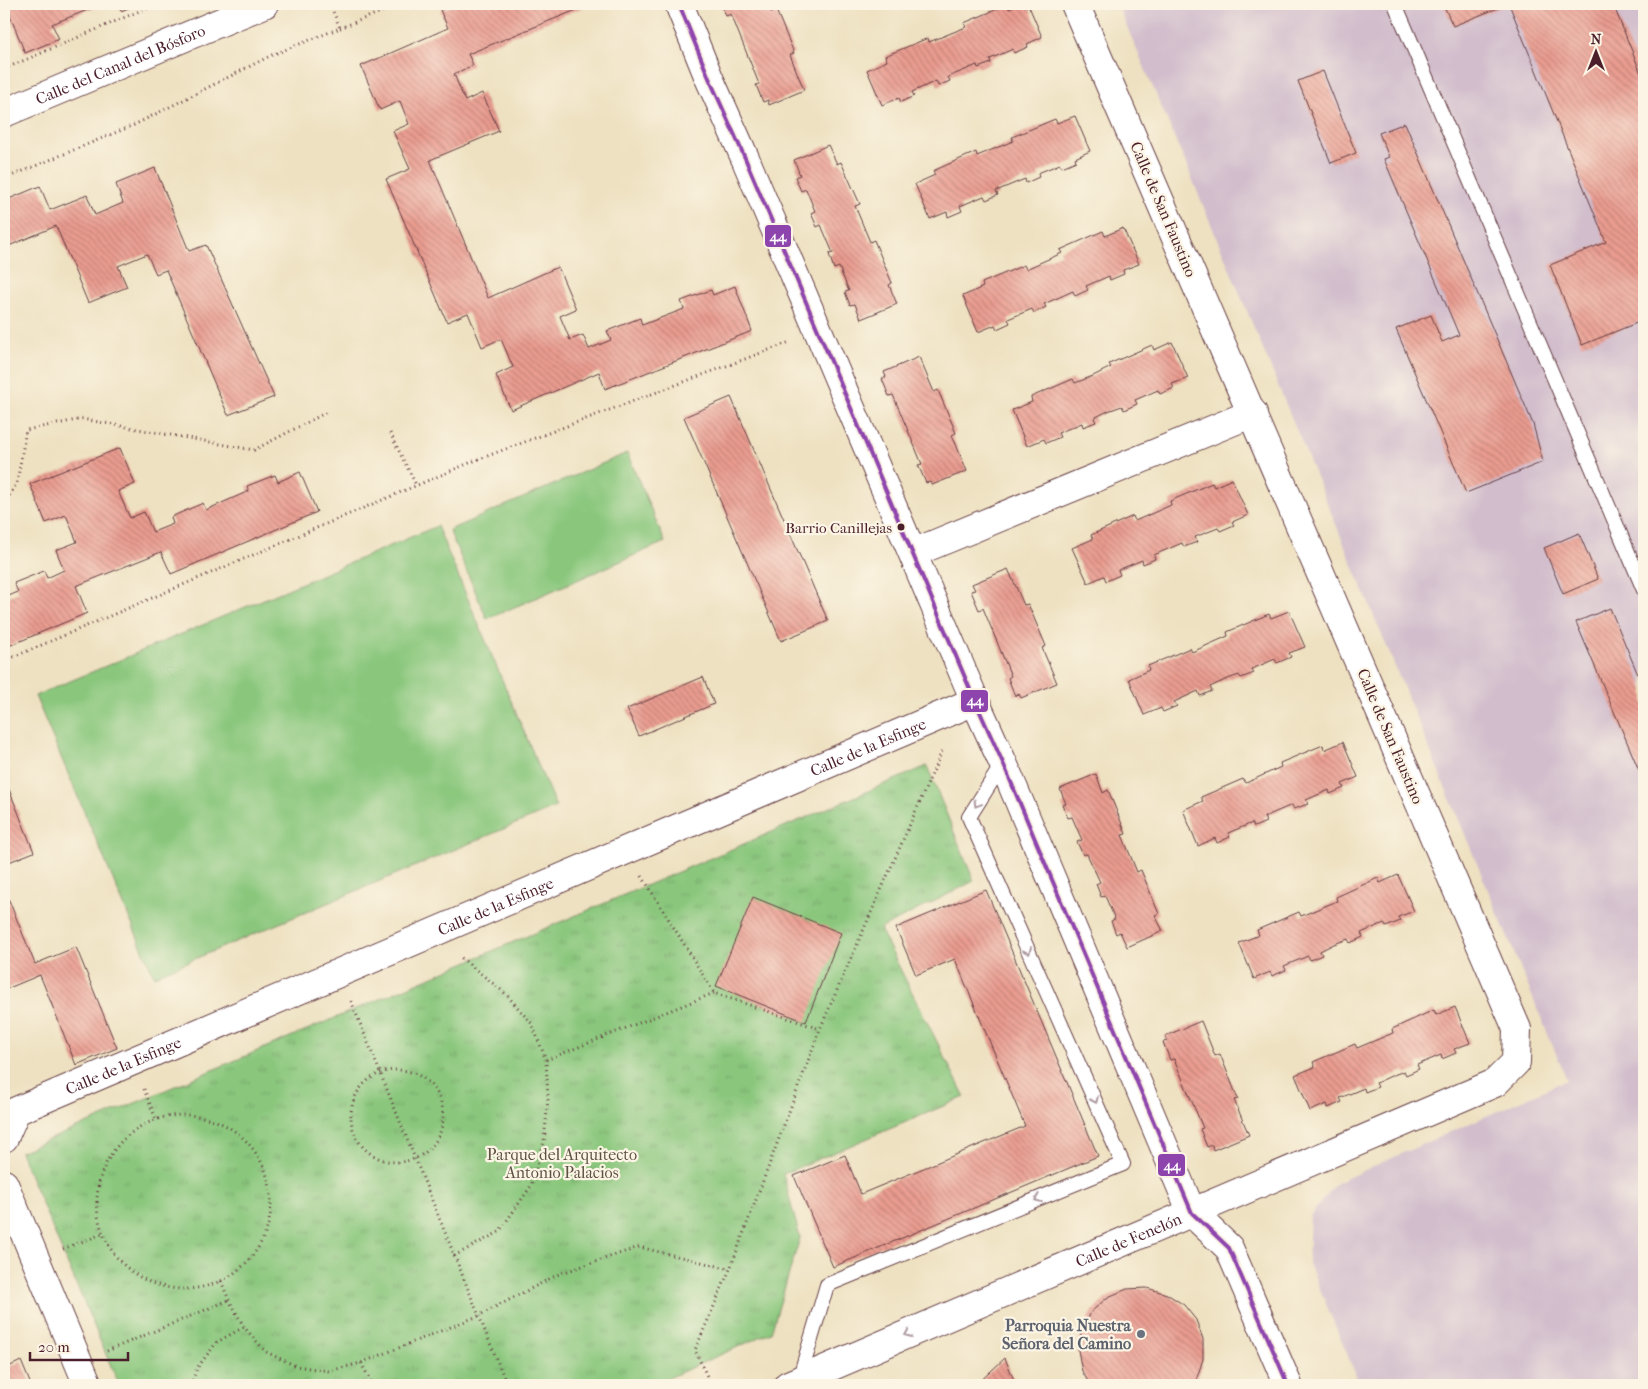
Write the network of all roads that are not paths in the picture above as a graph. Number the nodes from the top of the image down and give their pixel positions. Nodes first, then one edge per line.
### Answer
1 (264, 4) edge
2 (679, 4) edge
3 (1075, 4) edge
4 (1395, 4) edge
5 (4, 113) edge
6 (1253, 414) junction
7 (912, 553) junction
8 (1644, 590) edge
9 (975, 701) junction
10 (1004, 763) junction
11 (1516, 1062) joint
12 (4, 1138) edge
13 (4, 1184) edge
14 (1192, 1213) junction
15 (794, 1383) edge
16 (88, 1385) edge
17 (1288, 1385) edge

1 - 5 street, Calle del Canal del Bósforo
2 - 7 street
3 - 6 street, Calle de San Faustino
4 - 8 lane
6 - 7 street
6 - 11 street, Calle de San Faustino
7 - 9 street
9 - 10 street
9 - 12 street, Calle de la Esfinge
10 - 14 street
10 -> 15 lane
11 - 14 street, Calle de Fenelón
13 - 16 street
14 -> 15 street, Calle de Fenelón
14 - 17 street

